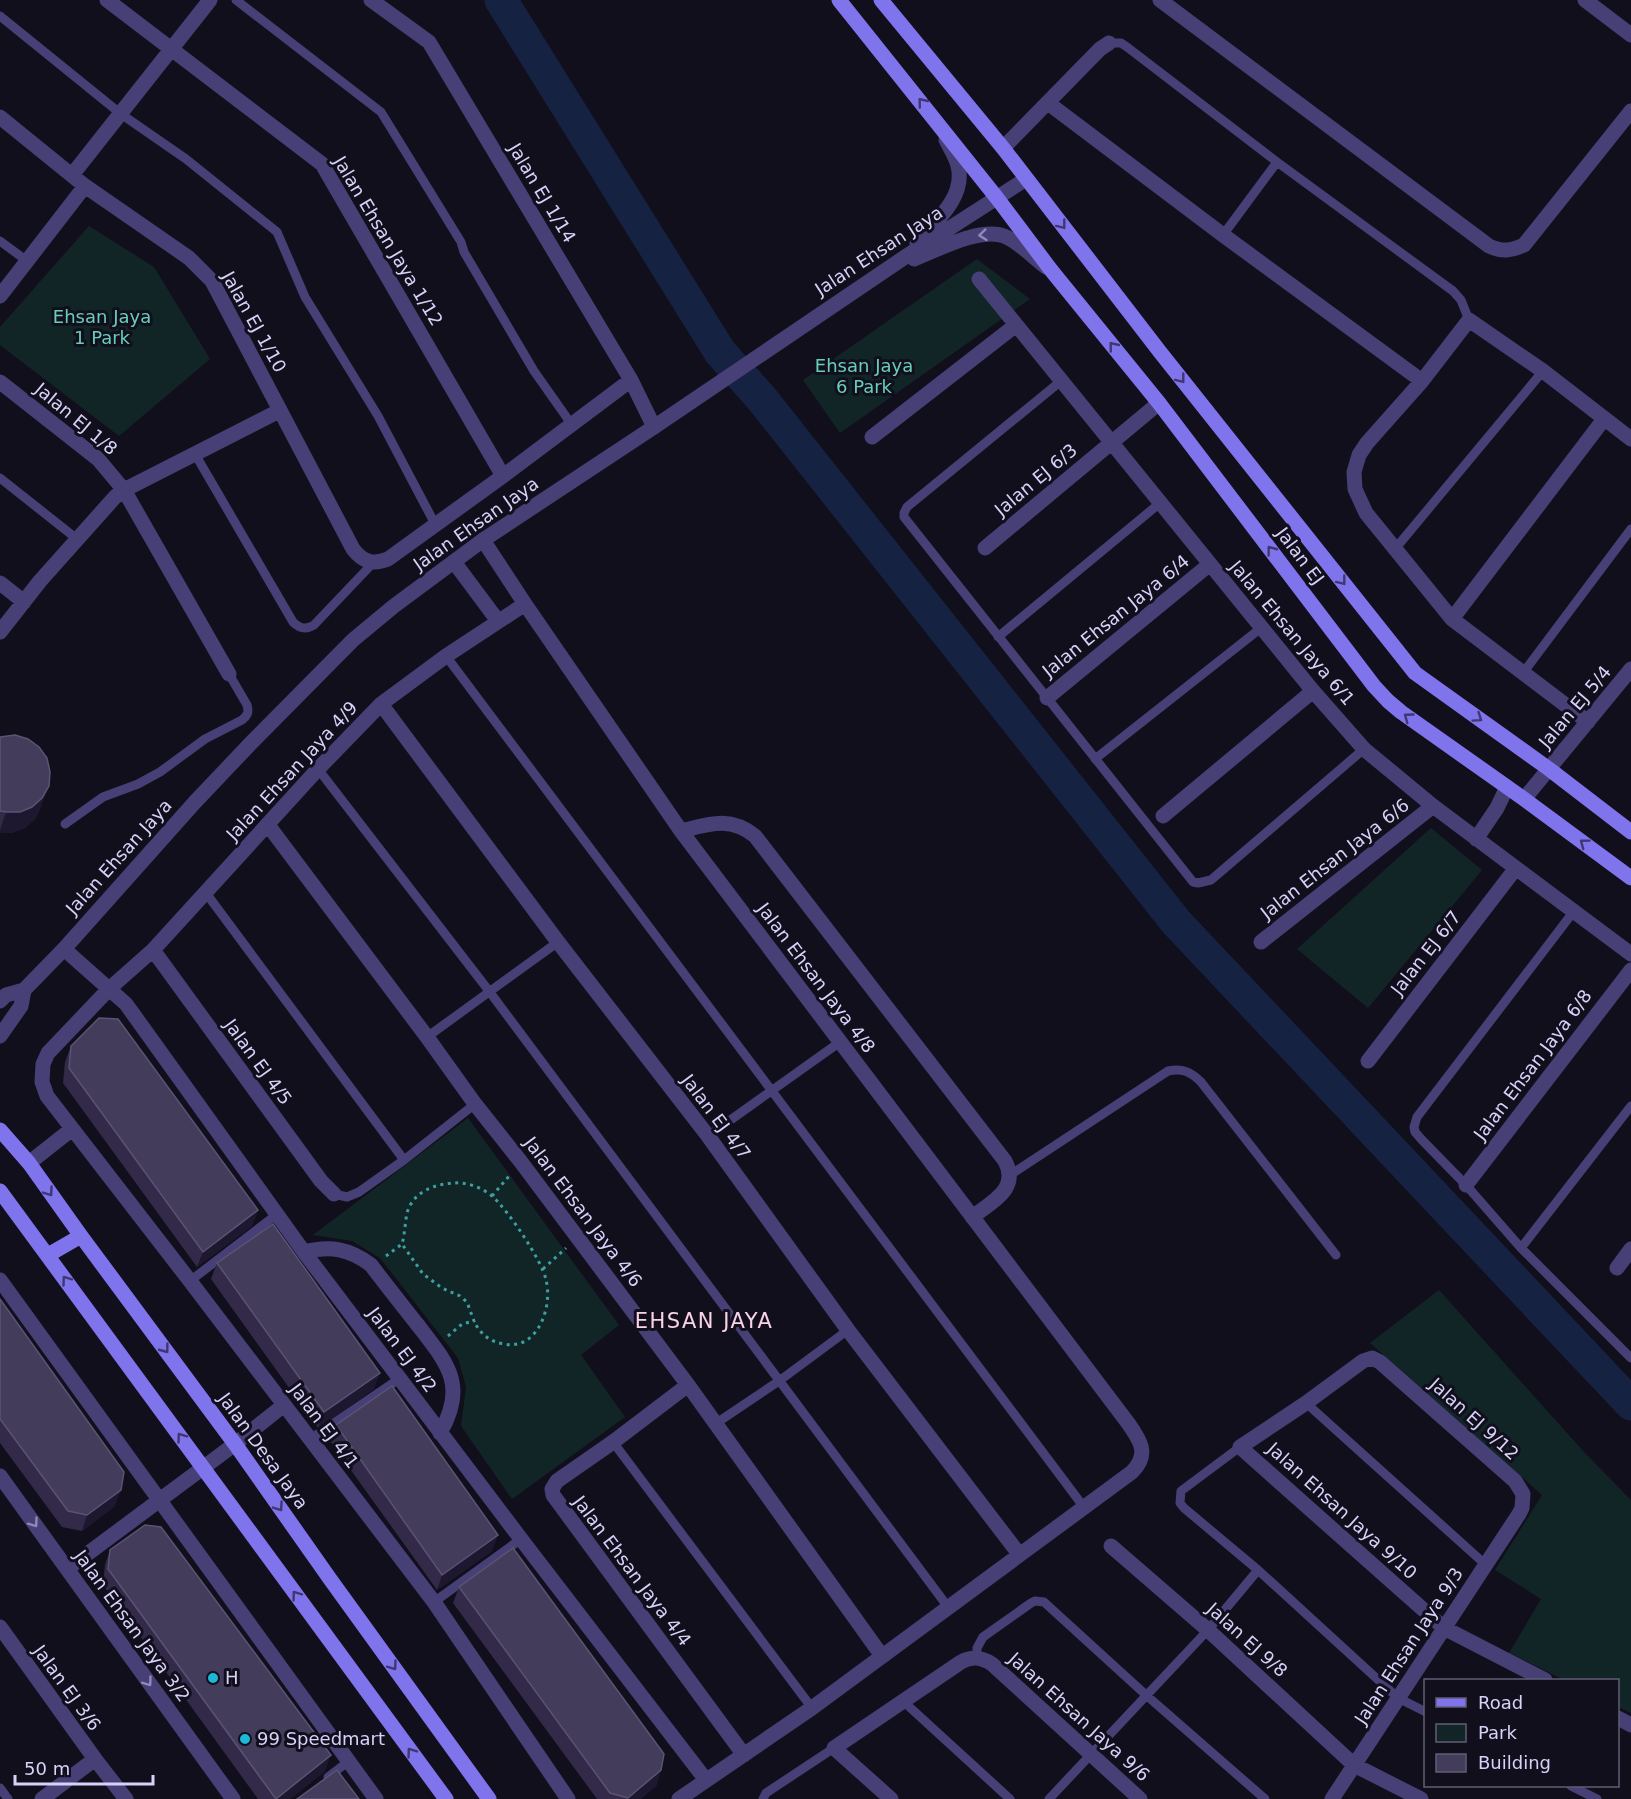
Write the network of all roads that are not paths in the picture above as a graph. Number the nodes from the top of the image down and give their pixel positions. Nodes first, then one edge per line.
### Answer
1 (107, 0) edge
2 (210, 0) edge
3 (236, 0) edge
4 (371, 0) edge
5 (839, 0) edge
6 (881, 0) edge
7 (1160, 0) edge
8 (1585, 0) edge
9 (0, 16) edge
10 (1631, 35) edge
11 (1109, 43) joint
12 (172, 49) junction
13 (1048, 103) junction
14 (1631, 111) edge
15 (121, 114) junction
16 (0, 117) edge
17 (937, 122) junction
18 (1003, 148) junction
19 (1277, 162) junction
20 (72, 176) junction
21 (1026, 179) junction
22 (85, 186) junction
23 (997, 198) junction
24 (1223, 235) junction
25 (0, 241) edge
26 (908, 255) junction
27 (27, 261) junction
28 (890, 268) junction
29 (1051, 270) junction
30 (979, 279) dead end
31 (0, 296) edge
32 (1469, 320) junction
33 (1016, 325) junction
34 (1543, 371) junction
35 (631, 380) junction
36 (1061, 381) junction
37 (1422, 381) junction
38 (0, 382) edge
39 (1159, 403) junction
40 (279, 411) junction
41 (1604, 419) junction
42 (572, 425) junction
43 (654, 427) junction
44 (872, 437) dead end
45 (1631, 438) edge
46 (1111, 443) junction
47 (195, 454) junction
48 (503, 476) junction
49 (0, 477) edge
50 (124, 490) junction
51 (1160, 502) junction
52 (435, 524) junction
53 (1631, 529) edge
54 (77, 538) junction
55 (483, 540) junction
56 (985, 548) dead end
57 (1395, 549) junction
58 (380, 561) junction
59 (454, 562) junction
60 (1210, 564) junction
61 (0, 583) edge
62 (24, 602) junction
63 (525, 604) junction
64 (1452, 619) junction
65 (498, 621) junction
66 (1262, 628) junction
67 (0, 632) edge
68 (998, 637) junction
69 (446, 656) junction
70 (1631, 669) edge
71 (1523, 673) junction
72 (229, 674) joint
73 (1313, 691) junction
74 (1047, 698) junction
75 (381, 704) junction
76 (1588, 722) junction
77 (1364, 749) junction
78 (1095, 759) junction
79 (318, 769) junction
80 (1549, 769) junction
81 (1507, 787) junction
82 (1524, 799) junction
83 (1433, 806) junction
84 (1163, 816) dead end
85 (65, 824) dead end
86 (268, 825) junction
87 (681, 831) junction
88 (1631, 832) edge
89 (1476, 838) junction
90 (1516, 868) junction
91 (1631, 878) edge
92 (206, 893) junction
93 (1574, 911) junction
94 (558, 942) junction
95 (1261, 942) dead end
96 (64, 949) junction
97 (153, 950) junction
98 (1631, 954) edge
99 (1631, 970) edge
100 (109, 989) junction
101 (24, 990) junction
102 (489, 991) junction
103 (0, 1001) edge
104 (0, 1036) edge
105 (427, 1037) junction
106 (840, 1042) junction
107 (1368, 1061) dead end
108 (42, 1082) joint
109 (771, 1091) junction
110 (475, 1104) junction
111 (1631, 1106) edge
112 (72, 1129) junction
113 (0, 1130) edge
114 (708, 1136) junction
115 (404, 1160) junction
116 (29, 1163) junction
117 (1010, 1175) junction
118 (1466, 1185) junction
119 (0, 1191) edge
120 (334, 1194) joint
121 (276, 1215) junction
122 (972, 1217) junction
123 (81, 1236) junction
124 (1521, 1248) junction
125 (1631, 1249) edge
126 (304, 1252) junction
127 (1336, 1255) dead end
128 (48, 1256) junction
129 (1617, 1268) dead end
130 (0, 1280) edge
131 (190, 1281) junction
132 (848, 1330) junction
133 (1631, 1358) edge
134 (399, 1379) junction
135 (779, 1381) junction
136 (688, 1386) junction
137 (1306, 1402) junction
138 (284, 1405) junction
139 (715, 1424) junction
140 (440, 1433) junction
141 (309, 1440) junction
142 (613, 1442) junction
143 (235, 1444) junction
144 (1240, 1447) junction
145 (204, 1468) junction
146 (0, 1476) edge
147 (160, 1501) junction
148 (1083, 1506) junction
149 (1519, 1514) joint
150 (521, 1539) junction
151 (1111, 1546) dead end
152 (1019, 1554) junction
153 (1486, 1565) junction
154 (67, 1569) junction
155 (1258, 1570) junction
156 (434, 1602) junction
157 (948, 1607) junction
158 (0, 1627) edge
159 (1444, 1628) junction
160 (1208, 1630) junction
161 (882, 1656) junction
162 (977, 1658) junction
163 (1543, 1679) edge
164 (1146, 1695) junction
165 (1398, 1698) junction
166 (904, 1702) junction
167 (812, 1708) junction
168 (1424, 1711) edge
169 (834, 1748) junction
170 (744, 1755) junction
171 (1090, 1755) junction
172 (95, 1759) junction
173 (349, 1761) junction
174 (1354, 1765) junction
175 (706, 1780) junction
176 (316, 1786) edge
177 (1575, 1787) edge
178 (0, 1788) edge
179 (8, 1799) edge
180 (42, 1799) edge
181 (126, 1799) edge
182 (233, 1799) edge
183 (376, 1799) edge
184 (446, 1799) edge
185 (489, 1799) edge
186 (568, 1799) edge
187 (680, 1799) edge
188 (763, 1799) edge
189 (891, 1799) edge
190 (1010, 1799) edge
191 (1049, 1799) edge
192 (1140, 1799) edge
193 (1265, 1799) edge
194 (1332, 1799) edge
195 (1421, 1799) edge
196 (1597, 1799) edge

1 - 12 street, Jalan Ehsan Jaya 1/12
2 - 12 street
3 - 42 lane
4 - 35 street, Jalan EJ 1/14
17 -> 5 main road, Jalan EJ
6 - 18 main road, Jalan EJ
7 - 14 street
8 - 10 street
9 - 15 lane
11 - 13 street
11 - 19 lane
12 - 15 street
12 - 48 street, Jalan Ehsan Jaya 1/12
13 - 18 street
13 - 24 street
15 - 20 street
15 - 52 lane
16 - 20 street, Jalan EJ 1/10
17 - 23 main road, Jalan EJ
17 - 26 street
18 - 21 main road, Jalan EJ
19 - 24 lane
19 - 32 lane
20 - 22 street, Jalan EJ 1/10
21 - 23 street, Jalan Ehsan Jaya
21 -> 80 main road, Jalan EJ
22 - 27 street
22 - 40 street, Jalan EJ 1/10
23 - 26 street, Jalan Ehsan Jaya
23 - 29 main road, Jalan EJ
24 - 37 street
25 - 27 lane
26 - 28 street, Jalan Ehsan Jaya
27 - 31 street
29 -> 28 street
28 - 43 street, Jalan Ehsan Jaya
39 -> 29 main road, Jalan EJ
30 - 33 street, Jalan Ehsan Jaya 6/1
32 - 34 street
32 - 37 street
33 - 36 street, Jalan Ehsan Jaya 6/1
33 - 44 street
34 - 41 street
34 - 57 lane
35 - 42 street
35 - 43 street, Jalan EJ 1/14
36 - 46 street, Jalan Ehsan Jaya 6/1
36 - 68 lane
37 - 57 street
38 - 50 street, Jalan EJ 1/8
39 - 46 street, Jalan EJ 6/3
81 -> 39 main road, Jalan EJ
40 - 47 street
40 - 58 street, Jalan EJ 1/10
41 - 45 street
41 - 64 street
42 - 48 street
43 - 55 street, Jalan Ehsan Jaya
46 - 51 street, Jalan Ehsan Jaya 6/1
46 - 56 street, Jalan EJ 6/3
47 - 50 street
47 - 58 lane
48 - 52 street
49 - 54 lane
50 - 54 street
50 - 72 street, Jalan EJ 1/8
51 - 60 street, Jalan Ehsan Jaya 6/1
51 - 68 lane
52 - 58 street
53 - 71 lane
54 - 62 street
55 - 59 street, Jalan Ehsan Jaya
55 - 63 street, Jalan Ehsan Jaya 4/8
57 - 64 street
59 - 65 street
59 - 96 street, Jalan Ehsan Jaya
60 - 66 street, Jalan Ehsan Jaya 6/1
60 - 74 street, Jalan Ehsan Jaya 6/4
61 - 62 street
62 - 67 street
63 - 65 street, Jalan Ehsan Jaya 4/9
63 - 87 street, Jalan Ehsan Jaya 4/8
64 - 71 street
65 - 69 street, Jalan Ehsan Jaya 4/9
66 - 73 street, Jalan Ehsan Jaya 6/1
66 - 78 lane
68 - 74 lane
69 - 75 street, Jalan Ehsan Jaya 4/9
69 - 109 lane
70 - 76 street, Jalan EJ 5/4
71 - 76 street
72 - 85 lane
73 - 77 street, Jalan Ehsan Jaya 6/1
73 - 84 street
74 - 78 lane
75 - 79 street, Jalan Ehsan Jaya 4/9
75 - 94 street, Jalan EJ 4/7
76 - 80 street, Jalan EJ 5/4
77 - 78 lane
77 - 83 street, Jalan Ehsan Jaya 6/1
79 - 86 street, Jalan Ehsan Jaya 4/9
79 - 102 lane
80 - 82 street, Jalan EJ 5/4
80 - 88 main road, Jalan EJ
81 - 82 main road, Jalan EJ
81 - 89 street
91 -> 82 main road, Jalan EJ
83 - 89 street, Jalan Ehsan Jaya 6/1
83 - 95 street, Jalan Ehsan Jaya 6/6
86 - 92 street, Jalan Ehsan Jaya 4/9
86 - 105 street, Jalan Ehsan Jaya 4/6
87 - 106 street, Jalan Ehsan Jaya 4/8
87 - 117 street
89 - 90 street, Jalan Ehsan Jaya 6/1
90 - 93 street, Jalan Ehsan Jaya 6/1
90 - 107 street, Jalan EJ 6/7
92 - 97 street, Jalan Ehsan Jaya 4/9
92 - 115 lane
93 - 98 street, Jalan Ehsan Jaya 6/1
93 - 118 lane
94 - 102 lane
94 - 114 street, Jalan EJ 4/7
96 - 100 street, Jalan EJ 4/2
96 - 101 street, Jalan Ehsan Jaya
97 - 100 street, Jalan Ehsan Jaya 4/9
97 - 120 street, Jalan EJ 4/5
99 - 118 street, Jalan Ehsan Jaya 6/8
100 - 108 street, Jalan Ehsan Jaya 4/9
100 - 121 street, Jalan EJ 4/2
101 - 103 street, Jalan Ehsan Jaya
101 - 104 street, Jalan Ehsan Jaya
102 - 105 lane
102 - 135 lane
105 - 110 street, Jalan Ehsan Jaya 4/6
106 - 109 lane
106 - 122 street, Jalan Ehsan Jaya 4/8
108 - 112 street, Jalan EJ 4/1
109 - 114 lane
109 - 148 lane
110 - 115 lane
110 - 136 street, Jalan Ehsan Jaya 4/6
111 - 124 lane
112 - 116 street
112 - 131 street, Jalan EJ 4/1
113 - 116 main road, Jalan Desa Jaya
114 - 132 street, Jalan EJ 4/7
115 - 120 lane
116 -> 123 main road, Jalan Desa Jaya
117 - 122 street
117 - 127 lane
118 - 124 lane
119 - 128 main road
121 - 126 street, Jalan EJ 4/2
121 - 131 lane
122 - 148 street, Jalan Ehsan Jaya 4/8
123 - 128 main road
123 -> 143 main road, Jalan Desa Jaya
124 - 133 lane
125 - 129 street
126 - 134 street, Jalan EJ 4/2
126 - 140 street
145 -> 128 main road
130 - 147 street
131 - 138 street, Jalan EJ 4/1
132 - 135 lane
132 - 152 street, Jalan EJ 4/7
134 - 140 street, Jalan EJ 4/2
134 - 141 lane
135 - 139 lane
135 - 157 lane
136 - 139 street, Jalan Ehsan Jaya 4/6
136 - 142 street, Jalan Ehsan Jaya 4/4
137 - 144 street
137 - 149 street, Jalan EJ 9/12
137 - 153 lane
138 - 141 street, Jalan EJ 4/1
138 - 143 street
139 - 161 street, Jalan Ehsan Jaya 4/6
140 - 150 street, Jalan EJ 4/2
141 - 156 street, Jalan EJ 4/1
142 - 167 lane
142 - 170 street, Jalan Ehsan Jaya 4/4
143 - 145 street
143 -> 185 main road, Jalan Desa Jaya
144 - 155 lane
144 - 159 street, Jalan Ehsan Jaya 9/10
145 - 147 street
184 -> 145 main road
146 -> 154 street, Jalan Ehsan Jaya 3/2
147 - 154 street
147 - 173 street
148 - 152 street, Jalan Ehsan Jaya 4/8
149 - 153 street, Jalan Ehsan Jaya 9/3
150 - 156 lane
150 - 175 street, Jalan EJ 4/2
151 - 160 street, Jalan EJ 9/8
152 - 157 street, Jalan Ehsan Jaya 4/8
153 - 159 street, Jalan Ehsan Jaya 9/3
154 -> 182 street, Jalan Ehsan Jaya 3/2
155 - 160 lane
155 - 165 lane
156 - 186 street, Jalan EJ 4/1
157 - 161 street, Jalan Ehsan Jaya 4/8
158 - 172 street, Jalan EJ 3/6
159 - 163 street, Jalan Ehsan Jaya 9/10
159 - 165 street, Jalan Ehsan Jaya 9/3
160 - 164 lane
160 - 174 street, Jalan EJ 9/8
161 - 167 street, Jalan Ehsan Jaya 4/8
162 - 164 lane
162 - 166 street
162 - 171 street, Jalan Ehsan Jaya 9/6
164 - 171 lane
164 - 193 lane
165 - 168 lane
165 - 174 street, Jalan Ehsan Jaya 9/3
166 - 169 street
166 - 190 lane
167 - 170 street, Jalan Ehsan Jaya 4/8
169 - 188 lane
169 - 189 street
170 - 175 street, Jalan Ehsan Jaya 4/8
171 - 191 lane
171 - 192 street, Jalan Ehsan Jaya 9/6
172 - 180 street
172 - 181 street, Jalan EJ 3/6
173 - 176 lane
173 - 183 street
174 - 194 street, Jalan Ehsan Jaya 9/3
174 - 195 street, Jalan EJ 9/8
175 - 187 street, Jalan Ehsan Jaya 4/8
177 - 196 lane
178 - 179 lane

